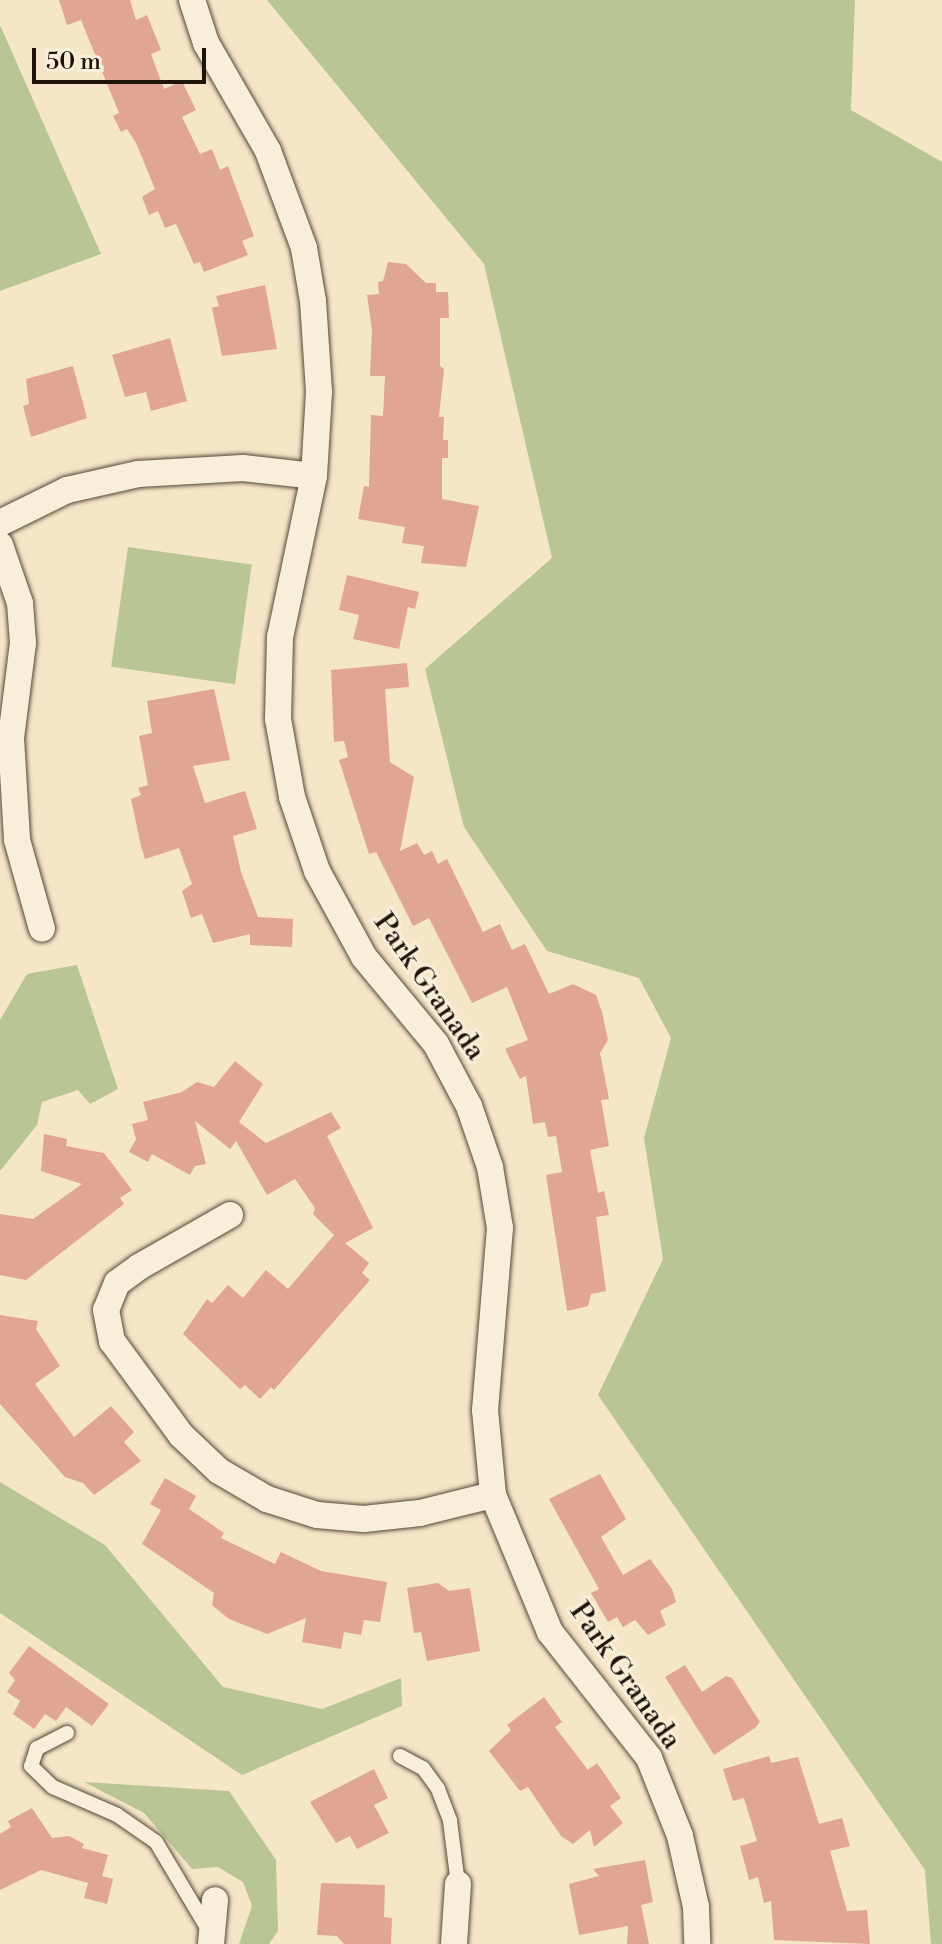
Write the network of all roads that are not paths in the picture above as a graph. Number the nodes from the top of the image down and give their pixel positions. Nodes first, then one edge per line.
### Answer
1 (192, 0) edge
2 (314, 476) junction
3 (0, 523) edge
4 (0, 545) edge
5 (42, 929) dead end
6 (230, 1215) dead end
7 (493, 1495) junction
8 (67, 1733) dead end
9 (400, 1756) dead end
10 (458, 1884) joint
11 (215, 1900) dead end
12 (211, 1939) edge
13 (454, 1944) edge
14 (697, 1944) edge

1 - 2 street, Park Granada
2 - 3 street
2 - 7 street, Park Granada
4 - 5 street
6 - 7 street
7 - 14 street, Park Granada
8 - 12 lane
9 - 10 lane
10 - 13 street
11 - 12 street

